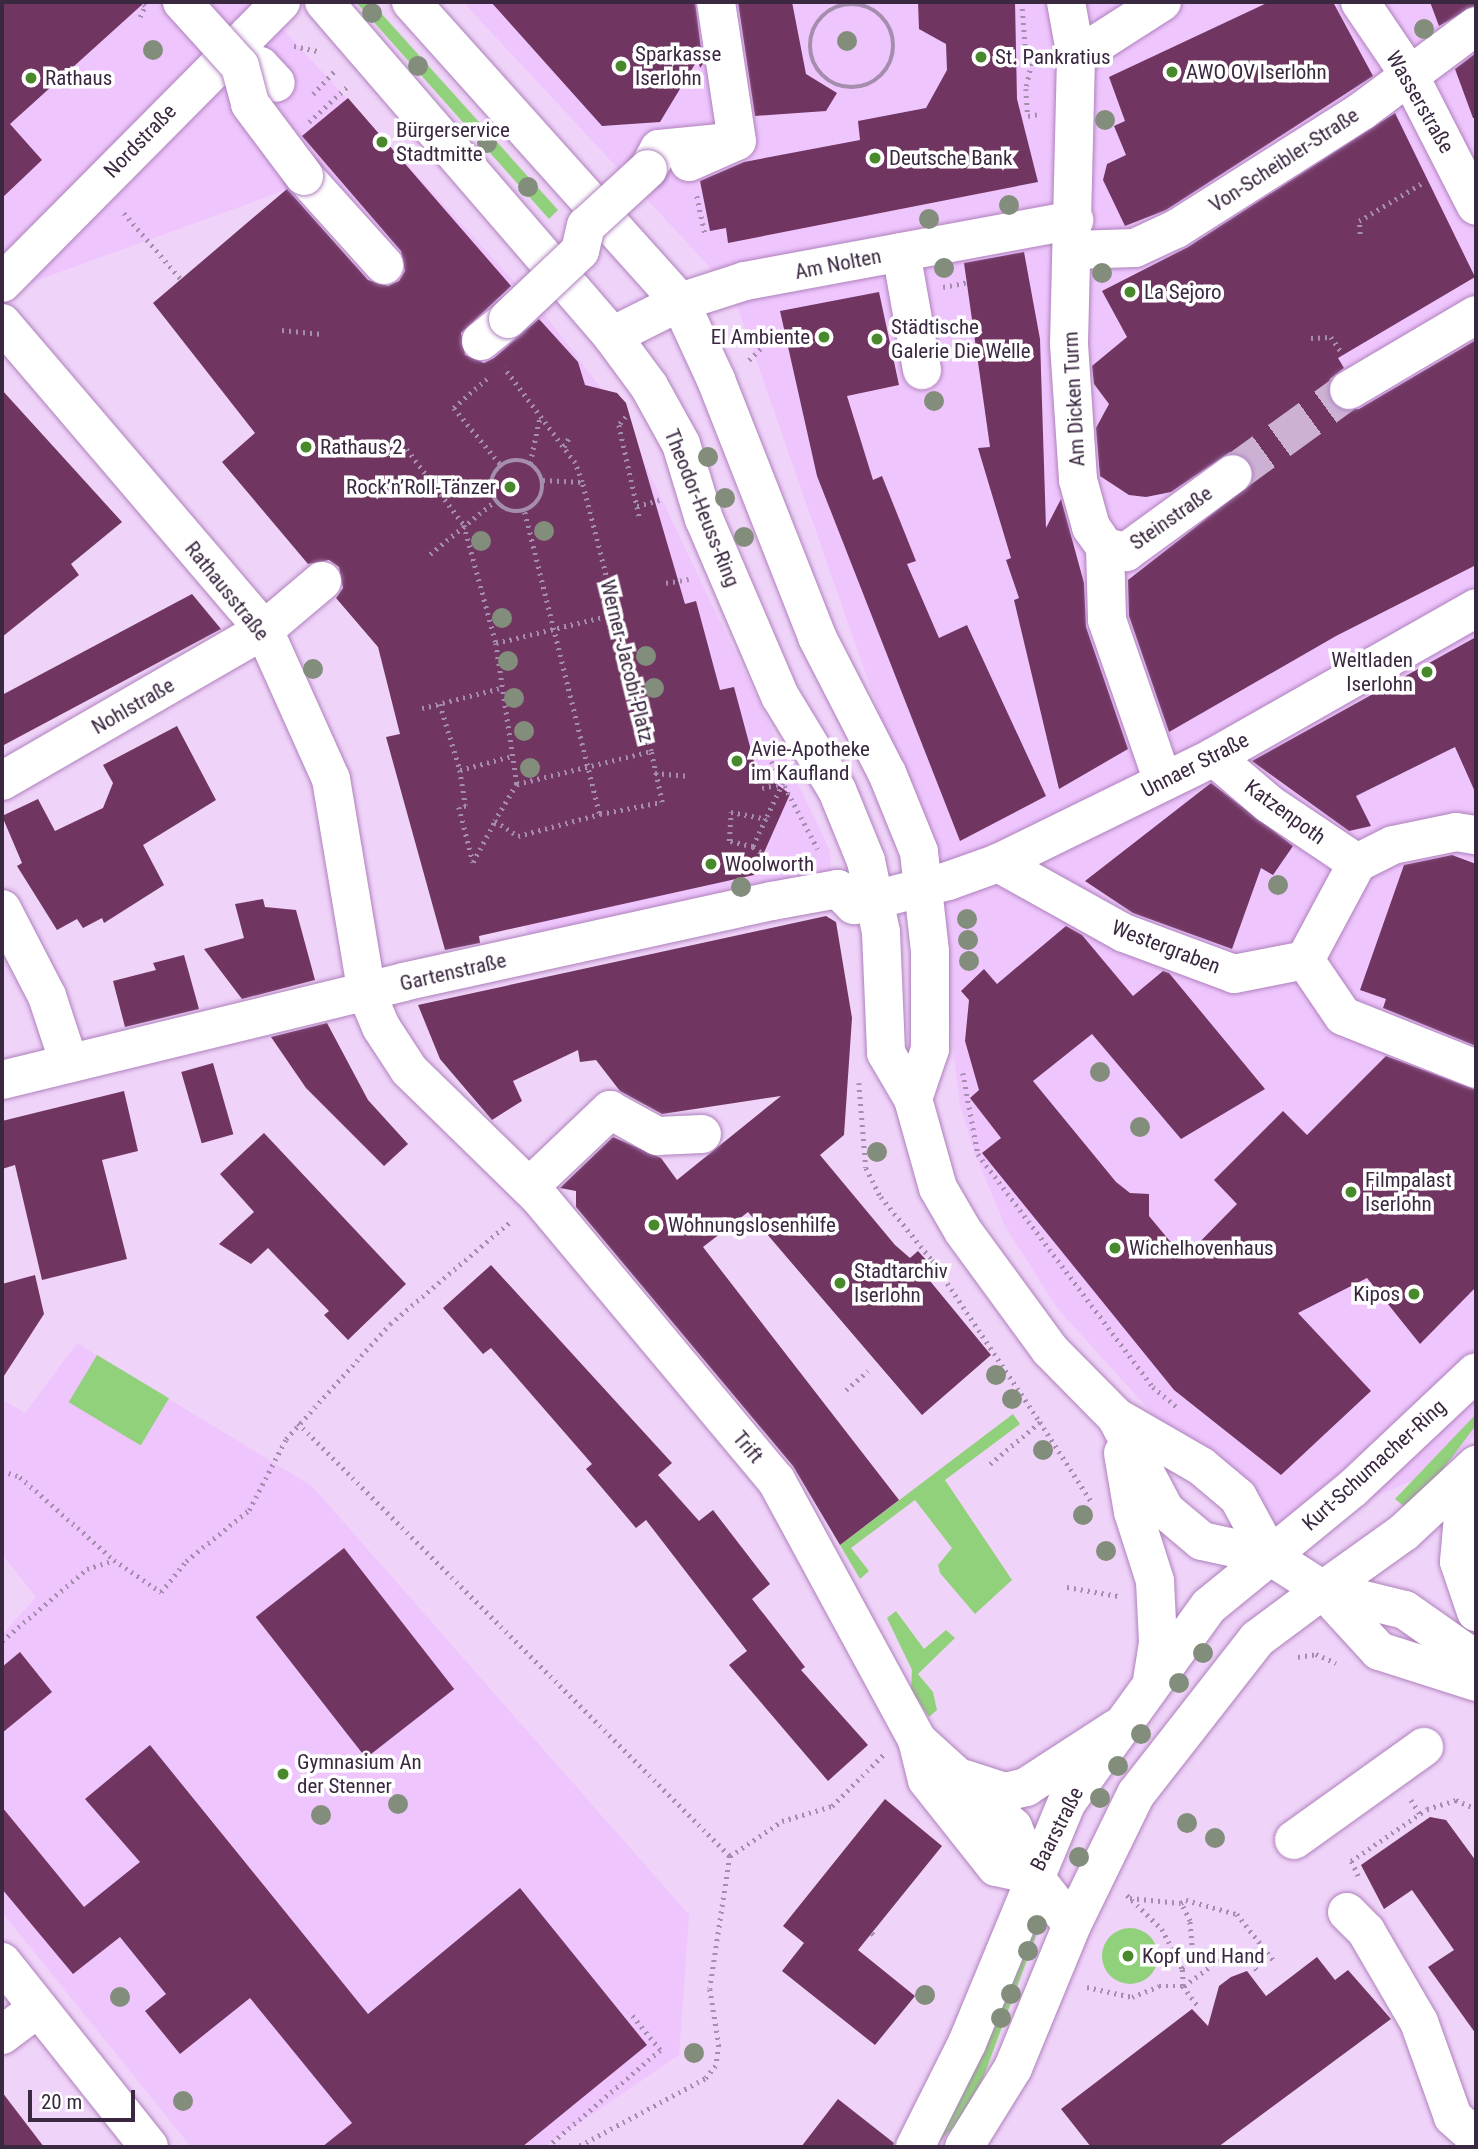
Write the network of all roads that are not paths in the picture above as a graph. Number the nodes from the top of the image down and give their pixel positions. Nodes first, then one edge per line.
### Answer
1 (182, 2) edge
2 (281, 2) edge
3 (324, 2) edge
4 (411, 2) edge
5 (716, 2) edge
6 (1066, 2) edge
7 (1162, 2) edge
8 (1360, 2) edge
9 (1476, 26) edge
10 (1076, 57) junction
11 (240, 66) junction
12 (1408, 74) junction
13 (276, 83) dead end
14 (744, 139) junction
15 (689, 162) dead end
16 (1476, 206) edge
17 (1074, 235) junction
18 (901, 252) junction
19 (384, 265) dead end
20 (2, 283) edge
21 (680, 302) junction
22 (1476, 315) edge
23 (2, 323) edge
24 (612, 336) junction
25 (497, 342) road end
26 (922, 370) dead end
27 (1349, 390) tunnel mouth
28 (1233, 474) tunnel mouth
29 (1105, 547) junction
30 (322, 581) dead end
31 (1476, 608) edge
32 (264, 630) junction
33 (1214, 757) junction
34 (2, 781) edge
35 (1163, 782) junction
36 (1476, 835) edge
37 (998, 863) junction
38 (1357, 863) junction
39 (900, 894) junction
40 (2, 909) edge
41 (1305, 960) junction
42 (367, 993) junction
43 (69, 1063) junction
44 (1476, 1069) edge
45 (2, 1080) edge
46 (913, 1098) junction
47 (702, 1134) dead end
48 (534, 1192) junction
49 (1476, 1373) edge
50 (1116, 1416) junction
51 (1476, 1465) edge
52 (1476, 1476) edge
53 (1270, 1556) junction
54 (1323, 1590) junction
55 (1476, 1612) edge
56 (1476, 1660) edge
57 (1152, 1680) junction
58 (1476, 1682) edge
59 (1117, 1728) junction
60 (914, 1733) junction
61 (1424, 1747) dead end
62 (965, 1779) junction
63 (1303, 1834) dead end
64 (1033, 1875) junction
65 (1347, 1912) road end
66 (1072, 1925) junction
67 (2, 1962) edge
68 (38, 2008) junction
69 (2, 2035) edge
70 (1476, 2138) edge
71 (149, 2147) edge
72 (915, 2147) edge
73 (964, 2147) edge

1 - 11 street, bridge
2 - 20 street, Nordstraße
3 - 24 street, Theodor-Heuss-Ring
4 - 21 street, Theodor-Heuss-Ring
5 - 14 street
6 - 10 street, Am Dicken Turm
7 - 10 street
8 - 12 street, Wasserstraße
9 - 12 street, Von-Scheibler-Straße
10 - 17 street, Am Dicken Turm
11 - 13 street
11 - 19 street, bridge
12 - 16 street, Wasserstraße
12 - 17 street, Von-Scheibler-Straße
14 - 15 street
14 - 25 street, bridge
17 - 18 street, Am Nolten
17 - 29 street, Am Dicken Turm
18 - 21 street, Am Nolten
18 - 26 street
21 - 24 street, Am Nolten
21 - 39 street, Theodor-Heuss-Ring
22 - 27 street
23 - 32 street, Rathausstraße
24 - 39 street, Theodor-Heuss-Ring
28 - 29 street, Steinstraße
29 - 35 street, Am Dicken Turm
30 - 32 street, Nohlstraße
31 - 33 street, Unnaer Straße
32 - 34 street, Nohlstraße
32 - 42 street, Rathausstraße
33 - 35 street, Unnaer Straße
33 - 38 street, Katzenpoth
35 - 37 street, Unnaer Straße
36 - 38 street
37 - 39 street, Unnaer Straße
37 - 41 street, Westergraben
38 - 41 street
39 - 42 street, Gartenstraße
39 - 46 street, Theodor-Heuss-Ring
39 - 46 street, Theodor-Heuss-Ring
40 - 43 street
41 - 44 street
42 - 43 street, Gartenstraße
42 - 48 street, Trift
43 - 45 street, Gartenstraße
46 - 50 street, Theodor-Heuss-Ring
47 - 48 street
48 - 60 street, Trift
49 - 53 street, Kurt-Schumacher-Ring
50 - 53 street, Theodor-Heuss-Ring
50 - 53 street, Theodor-Heuss-Ring
50 - 57 street
51 - 54 street
52 - 55 street
53 - 54 street, Theodor-Heuss-Ring
53 - 57 street, Baarstraße
54 - 56 street
54 - 58 street
54 - 66 street
57 - 59 street, Baarstraße
59 - 62 street, Trift
59 - 64 street, Baarstraße
60 - 62 street, Trift
60 - 64 street, Trift
61 - 63 street
62 - 64 street, Trift
64 - 66 street, Trift
64 - 72 street, Baarstraße
65 - 70 street
66 - 73 street
67 - 68 street
68 - 69 street
68 - 71 street

